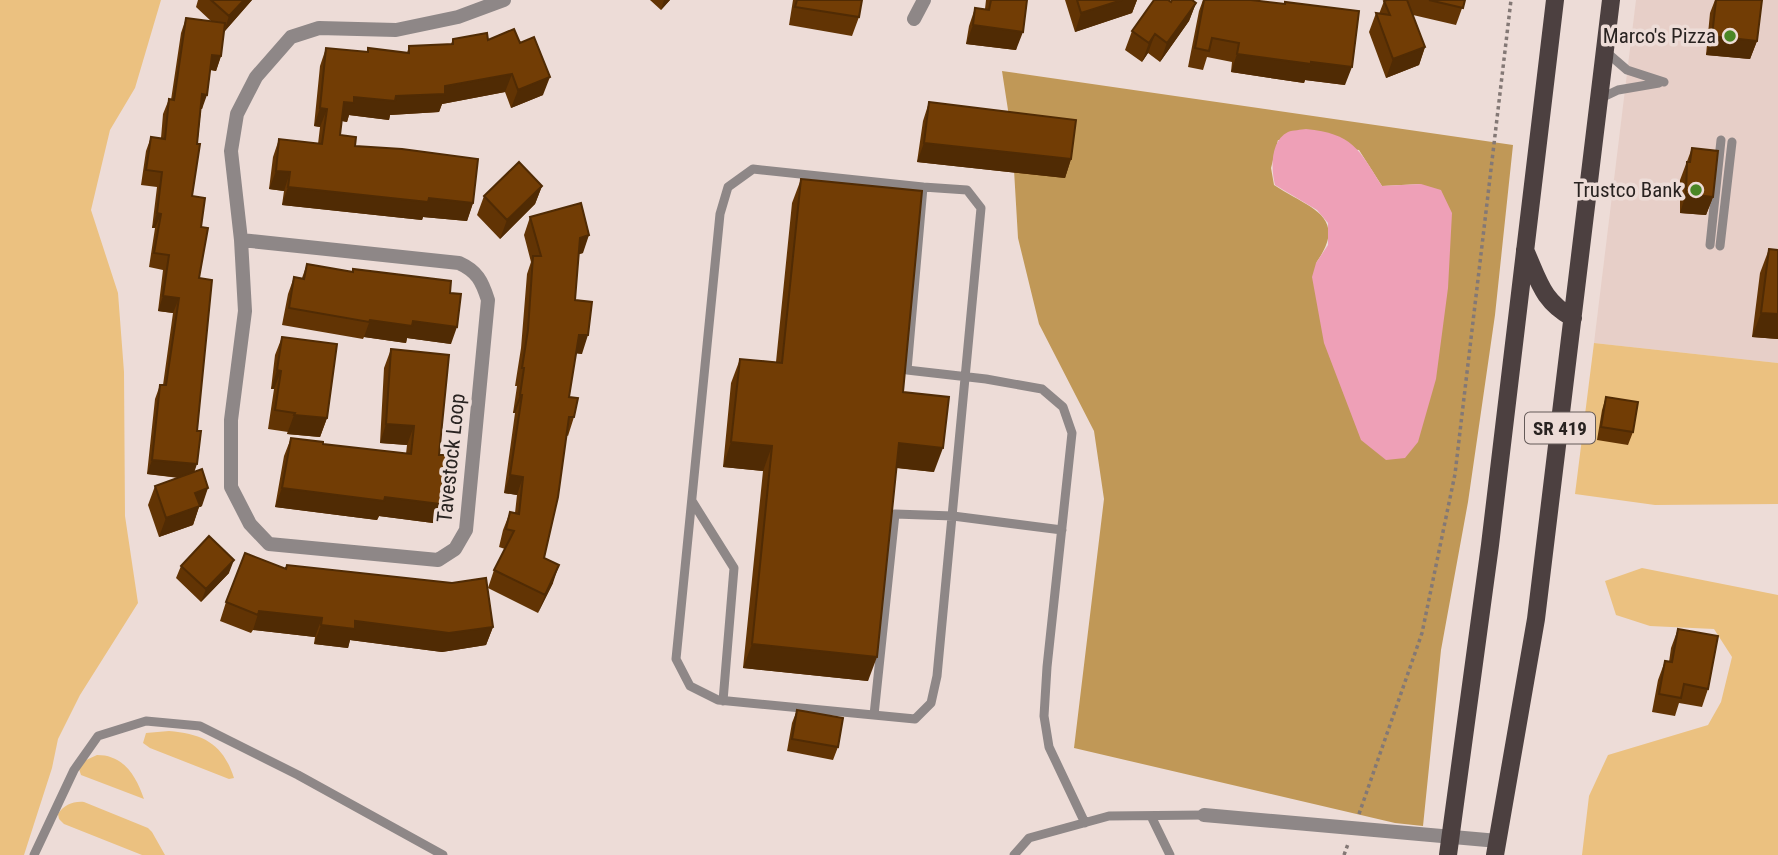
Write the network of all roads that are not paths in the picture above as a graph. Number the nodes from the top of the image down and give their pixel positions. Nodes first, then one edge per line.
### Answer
1 (505, 0) edge
2 (924, 0) edge
3 (1555, 0) edge
4 (1611, 0) edge
5 (914, 19) dead end
6 (1605, 51) junction
7 (1599, 99) junction
8 (1721, 140) dead end
9 (1732, 142) dead end
10 (923, 187) junction
11 (241, 240) junction
12 (1525, 250) junction
13 (1573, 318) junction
14 (966, 377) junction
15 (692, 501) junction
16 (953, 516) junction
17 (1062, 530) junction
18 (723, 701) junction
19 (874, 715) junction
20 (1204, 815) joint
21 (1151, 816) junction
22 (1085, 822) junction
23 (1450, 847) edge
24 (1497, 848) edge
25 (34, 855) edge
26 (443, 855) edge
27 (1014, 855) edge
28 (1170, 855) edge

1 - 11 street, Tavestock Loop
2 - 5 street
3 - 12 main road, SR 419
4 - 6 main road, SR 419
6 - 7 main road, SR 419
6 - 7 lane
7 - 13 main road, SR 419
8 - 9 lane
10 - 14 lane
10 - 14 lane
10 - 15 lane
11 - 11 street, Tavestock Loop
12 - 13 main road
12 - 23 main road, SR 419
13 - 24 main road, SR 419
14 - 16 lane
14 - 17 lane
15 - 18 lane
15 - 18 lane
16 - 17 lane
16 - 19 lane
16 - 19 lane
17 - 22 lane
18 - 19 lane
20 - 21 lane
20 - 23 street
21 - 22 lane
21 - 28 lane
22 - 27 lane
23 - 24 street
25 - 26 lane

